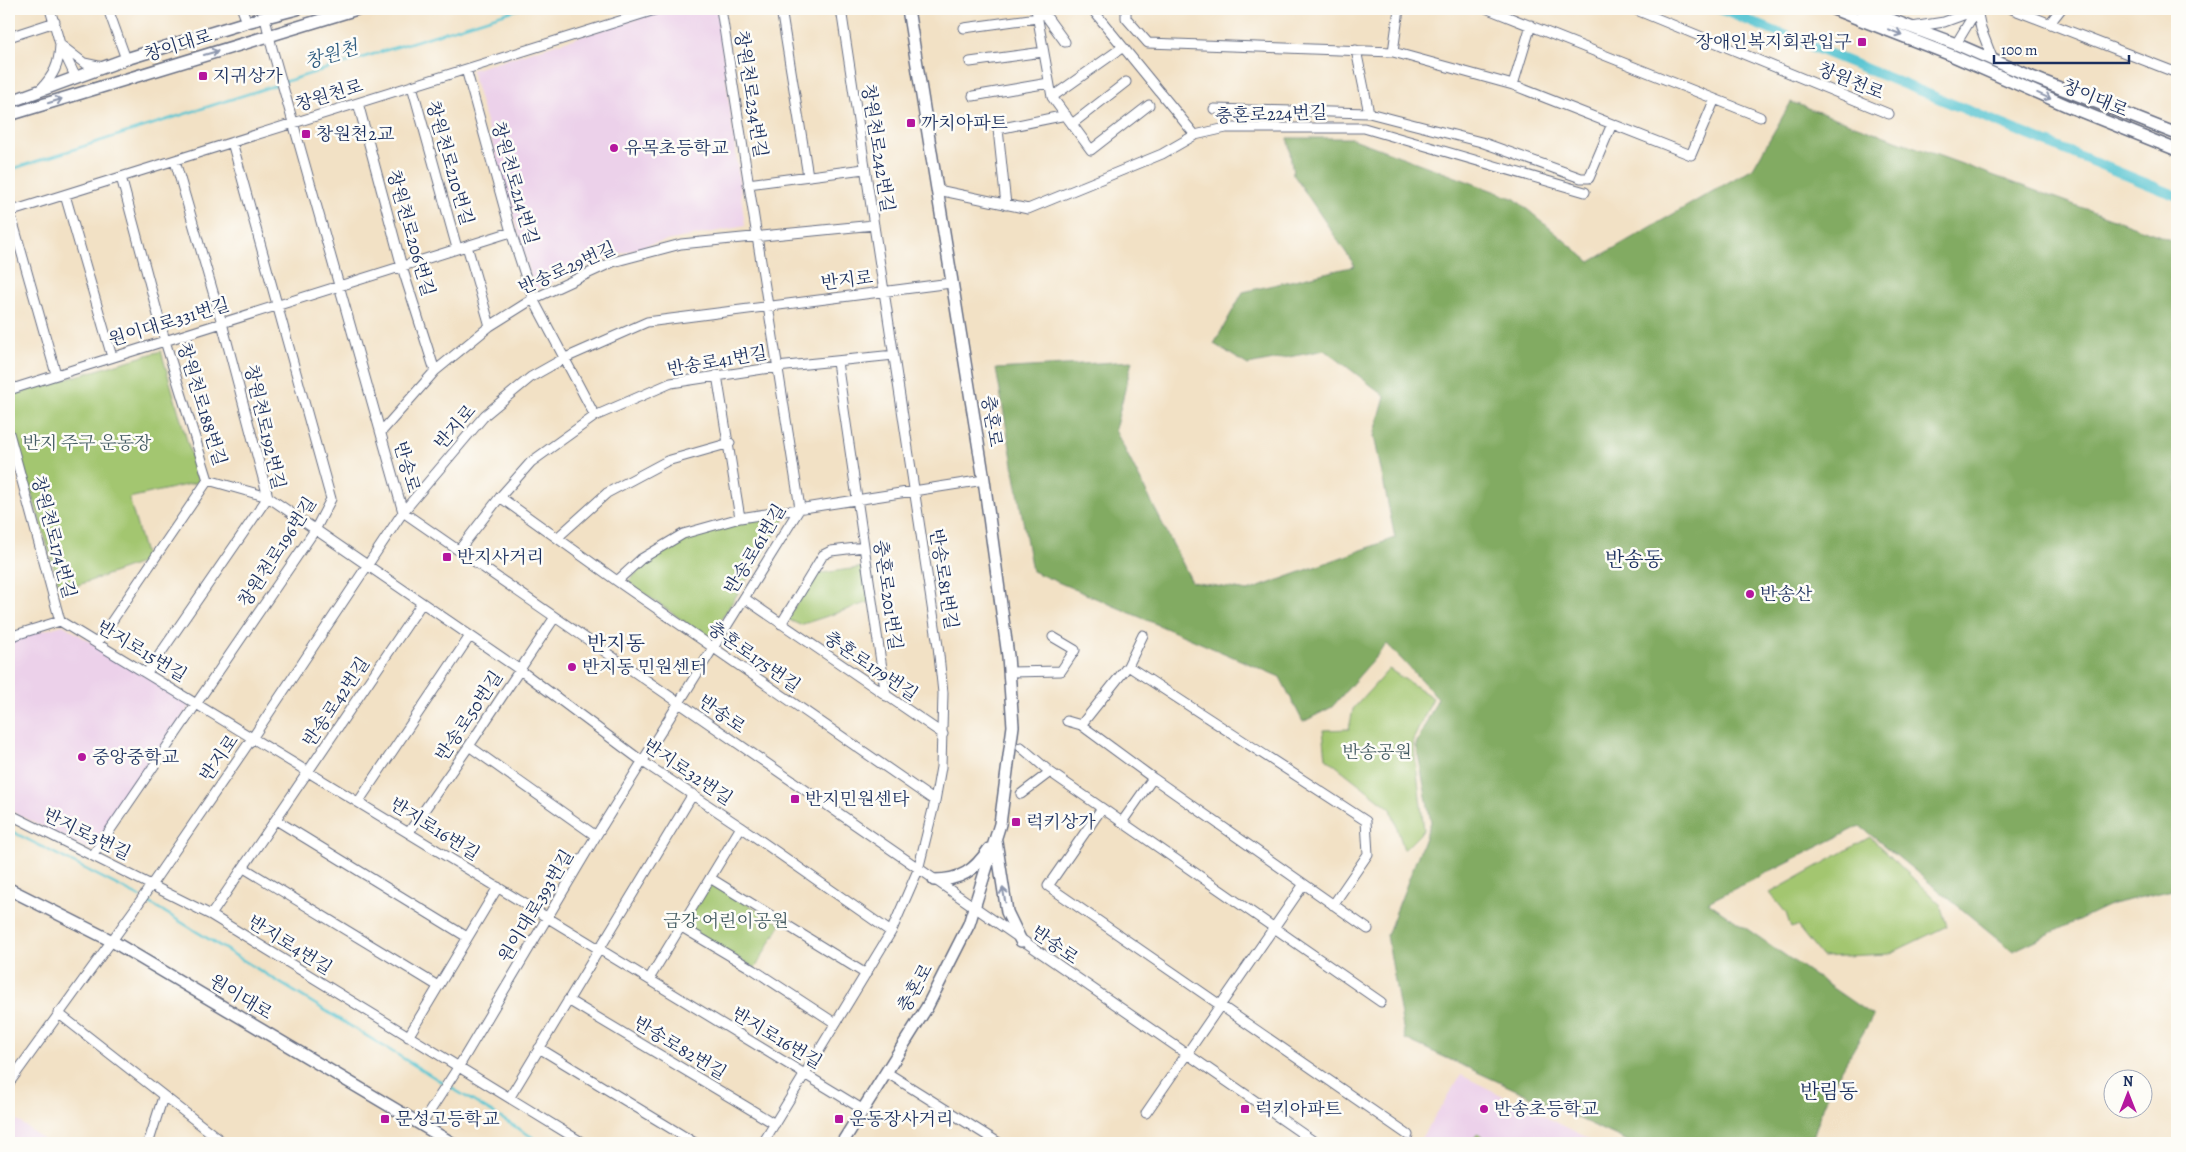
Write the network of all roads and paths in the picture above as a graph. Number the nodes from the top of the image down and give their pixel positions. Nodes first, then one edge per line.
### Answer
1 (50, 9) edge
2 (242, 9) edge
3 (297, 9) edge
4 (357, 9) edge
5 (658, 9) edge
6 (721, 9) edge
7 (781, 9) edge
8 (841, 9) edge
9 (908, 9) edge
10 (1040, 9) edge
11 (1092, 9) edge
12 (1126, 9) edge
13 (1399, 9) edge
14 (1490, 9) edge
15 (1634, 9) edge
16 (1833, 9) edge
17 (1862, 9) edge
18 (1977, 9) edge
19 (2012, 9) edge
20 (2061, 9) edge
21 (111, 10) edge
22 (1036, 13) edge
23 (265, 18) junction
24 (55, 22) junction
25 (247, 22) junction
26 (2050, 23) junction
27 (1530, 25) junction
28 (1912, 27) junction
29 (964, 28) dead end
30 (269, 36) junction
31 (9, 37) edge
32 (1065, 42) dead end
33 (60, 44) junction
34 (1123, 47) junction
35 (1954, 49) junction
36 (1356, 50) junction
37 (1044, 52) junction
38 (1392, 52) junction
39 (126, 60) junction
40 (1993, 60) junction
41 (970, 62) dead end
42 (106, 67) junction
43 (466, 69) junction
44 (2177, 73) edge
45 (76, 78) junction
46 (1126, 82) dead end
47 (1049, 83) junction
48 (1513, 85) junction
49 (412, 86) junction
50 (40, 90) junction
51 (82, 93) junction
52 (973, 96) dead end
53 (1052, 97) junction
54 (1714, 100) junction
55 (9, 102) edge
56 (358, 103) junction
57 (1149, 105) dead end
58 (1214, 109) dead end
59 (1369, 113) junction
60 (1889, 114) dead end
61 (9, 115) edge
62 (1066, 116) junction
63 (1760, 117) dead end
64 (291, 118) junction
65 (1072, 124) junction
66 (1612, 124) junction
67 (1195, 134) junction
68 (2177, 134) edge
69 (232, 142) junction
70 (2177, 150) edge
71 (175, 160) junction
72 (864, 169) junction
73 (808, 176) junction
74 (121, 177) junction
75 (748, 184) junction
76 (938, 190) junction
77 (1584, 192) dead end
78 (65, 194) junction
79 (1006, 205) junction
80 (9, 212) edge
81 (874, 225) junction
82 (511, 232) junction
83 (757, 236) junction
84 (462, 247) junction
85 (402, 267) junction
86 (951, 283) junction
87 (339, 286) junction
88 (884, 292) junction
89 (533, 299) junction
90 (276, 306) junction
91 (768, 306) junction
92 (222, 323) junction
93 (490, 326) junction
94 (165, 341) junction
95 (894, 355) junction
96 (112, 357) junction
97 (563, 359) junction
98 (837, 362) junction
99 (777, 367) junction
100 (435, 371) junction
101 (56, 374) junction
102 (718, 375) junction
103 (9, 390) edge
104 (594, 416) junction
105 (381, 432) junction
106 (9, 433) edge
107 (730, 443) junction
108 (208, 480) junction
109 (984, 480) junction
110 (914, 490) junction
111 (500, 496) junction
112 (268, 497) junction
113 (857, 499) junction
114 (800, 508) junction
115 (403, 512) junction
116 (740, 518) junction
117 (315, 530) junction
118 (557, 538) junction
119 (864, 548) junction
120 (459, 550) junction
121 (368, 565) junction
122 (617, 581) junction
123 (744, 598) junction
124 (422, 602) junction
125 (555, 617) junction
126 (60, 621) junction
127 (781, 624) junction
128 (1143, 635) dead end
129 (470, 636) junction
130 (9, 637) edge
131 (1053, 637) dead end
132 (98, 642) junction
133 (713, 648) junction
134 (1128, 666) junction
135 (520, 670) junction
136 (1010, 672) junction
137 (147, 673) junction
138 (886, 696) junction
139 (196, 703) junction
140 (679, 704) junction
141 (1067, 722) dead end
142 (1081, 725) junction
143 (943, 734) junction
144 (253, 737) junction
145 (469, 746) junction
146 (1021, 747) dead end
147 (643, 762) junction
148 (309, 771) junction
149 (1050, 772) junction
150 (1153, 778) junction
151 (693, 794) junction
152 (1021, 794) dead end
153 (359, 801) junction
154 (935, 801) junction
155 (1102, 808) junction
156 (9, 814) edge
157 (276, 820) junction
158 (1122, 822) junction
159 (742, 827) junction
160 (409, 832) junction
161 (596, 836) junction
162 (996, 839) junction
163 (93, 855) junction
164 (244, 868) junction
165 (918, 870) junction
166 (710, 878) junction
167 (934, 880) junction
168 (1304, 884) junction
169 (150, 886) junction
170 (498, 887) junction
171 (9, 889) edge
172 (1333, 904) junction
173 (975, 909) junction
174 (211, 915) junction
175 (549, 917) junction
176 (680, 926) junction
177 (1274, 928) junction
178 (1368, 929) dead end
179 (891, 932) junction
180 (467, 937) junction
181 (112, 941) junction
182 (1021, 941) junction
183 (599, 949) junction
184 (866, 974) junction
185 (649, 979) junction
186 (438, 986) junction
187 (568, 1000) junction
188 (1381, 1002) dead end
189 (1220, 1005) junction
190 (58, 1014) junction
191 (835, 1023) junction
192 (408, 1037) junction
193 (539, 1048) junction
194 (1185, 1054) junction
195 (459, 1066) junction
196 (886, 1072) junction
197 (806, 1074) junction
198 (9, 1083) edge
199 (163, 1097) junction
200 (510, 1097) junction
201 (862, 1109) junction
202 (1146, 1113) dead end
203 (420, 1124) junction
204 (775, 1124) junction
205 (1408, 1135) dead end
206 (147, 1143) edge
207 (224, 1143) edge
208 (452, 1143) edge
209 (583, 1143) edge
210 (695, 1143) edge
211 (763, 1143) edge
212 (842, 1143) edge
213 (999, 1143) edge
214 (1316, 1143) edge

1 - 24 street
2 - 25 street
3 - 23 main road, 창이대로
4 - 30 main road, 창이대로
5 - 43 street, 창원천로
6 - 75 street, 창원천로234번길
7 - 73 street
8 - 72 street, 창원천로242번길
9 - 76 main road, 충혼로
10 - 32 street
11 - 34 street
12 - 36 street
13 - 38 street
14 - 27 street
15 - 60 street, 창원천로
16 -> 35 main road, 창이대로
17 - 28 main road, 창이대로
18 - 28 street
18 - 35 street
18 - 40 street
19 - 26 street
20 - 26 street
21 - 39 street
22 - 29 street
22 - 37 street
23 - 25 main road, 창이대로
23 - 30 street
24 - 31 street
24 - 33 street
25 - 39 main road, 창이대로
26 - 44 street
27 - 48 street
27 - 54 street
28 - 35 main road, 창이대로
51 -> 30 main road, 창이대로
30 - 64 street, 반송로
33 - 42 street
33 - 45 street
33 - 50 street
34 - 53 street
34 - 67 street
35 - 40 main road, 창이대로
35 -> 70 main road, 창이대로
36 - 38 street
36 - 59 street
37 - 41 street
37 - 47 street
38 - 48 street
39 - 42 main road, 창이대로
40 - 68 main road, 창이대로
42 - 45 main road, 창이대로
43 - 49 street, 창원천로
43 - 82 street, 창원천로214번길
45 - 50 main road, 창이대로
45 - 51 main road
46 - 65 street
47 - 52 street
47 - 53 street
48 - 66 street
49 - 56 street, 창원천로
49 - 84 street, 창원천로210번길
50 - 55 main road, 창이대로
61 -> 51 main road, 창이대로
53 - 62 street
54 - 63 street
54 - 66 street
56 - 64 street, 창원천로
56 - 85 street, 창원천로206번길
57 - 65 street
58 - 59 street
59 - 66 street
62 - 65 street
62 - 79 street
64 - 69 street, 창원천로
64 - 87 street, 반송로
67 - 77 street, 충혼로224번길
67 - 79 street, 충혼로224번길
69 - 71 street, 창원천로
69 - 90 street, 창원천로196번길
71 - 74 street, 창원천로
71 - 92 street, 창원천로192번길
72 - 73 street, 창원천로234번길
72 - 81 street, 창원천로242번길
73 - 75 street, 창원천로234번길
74 - 78 street, 창원천로
74 - 94 street, 창원천로188번길
75 - 83 street, 창원천로234번길
76 - 79 street, 충혼로224번길
76 - 86 main road, 충혼로
78 - 80 street, 창원천로
78 - 96 street
80 - 101 street
81 - 83 street, 반송로29번길
81 - 88 street, 창원천로242번길
82 - 84 street, 원이대로331번길
82 - 89 street, 창원천로214번길
83 - 89 street, 반송로29번길
83 - 91 street, 창원천로234번길
84 - 85 street, 원이대로331번길
84 - 93 street, 창원천로210번길
85 - 87 street, 원이대로331번길
85 - 100 street, 창원천로206번길
86 - 88 street, 반지로
86 - 109 main road, 충혼로
87 - 90 street, 원이대로331번길
87 - 105 street, 반송로
88 - 91 street, 반지로
88 - 95 street, 반송로81번길
89 - 93 street, 반송로29번길
89 - 97 street, 창원천로214번길
90 - 92 street, 원이대로331번길
90 - 117 street, 창원천로196번길
91 - 97 street, 반지로
91 - 99 street, 반송로61번길
92 - 94 street, 원이대로331번길
92 - 112 street, 창원천로192번길
93 - 100 street, 반송로29번길
94 - 96 street, 원이대로331번길
94 - 108 street, 창원천로188번길
95 - 98 street, 반송로41번길
95 - 110 street, 반송로81번길
96 - 101 street, 원이대로331번길
97 - 104 street, 창원천로214번길
97 - 115 street, 반지로
98 - 99 street, 반송로41번길
98 - 113 street, 충혼로201번길
99 - 102 street, 반송로41번길
99 - 114 street, 반송로61번길
100 - 105 street, 반송로29번길
101 - 103 street, 원이대로331번길
102 - 104 street, 반송로41번길
102 - 107 street
104 - 111 street, 반송로41번길
105 - 115 street, 반송로
106 - 126 street, 창원천로174번길
107 - 116 street
107 - 118 street
108 - 112 street, 반지로32번길
108 - 132 street, 창원천로188번길
109 - 110 street
109 - 136 main road, 충혼로
110 - 113 street
110 - 143 street, 반송로81번길
111 - 118 street, 충혼로175번길
111 - 120 street, 반송로41번길
112 - 117 street, 반지로32번길
112 - 137 street, 창원천로192번길
113 - 114 street
113 - 119 street, 충혼로201번길
114 - 116 street
114 - 123 street, 반송로61번길
115 - 120 street, 반송로
115 - 121 street, 반지로
116 - 122 street
117 - 121 street, 반지로32번길
117 - 139 street, 창원천로196번길
118 - 122 street, 충혼로175번길
119 - 127 street
119 - 138 street, 충혼로201번길
120 - 125 street, 반송로
121 - 124 street, 반지로32번길
121 - 144 street, 반지로
122 - 133 street, 충혼로175번길
123 - 127 street, 충혼로179번길
123 - 133 street, 반송로61번길
124 - 129 street, 반지로32번길
124 - 148 street, 반송로42번길
125 - 135 street, 반송로50번길
125 - 140 street, 반송로
126 - 130 street
126 - 132 street, 반지로15번길
127 - 138 street, 충혼로179번길
128 - 134 street
129 - 135 street, 반지로32번길
129 - 153 street
131 - 136 street
132 - 137 street, 반지로15번길
133 - 140 street, 반송로61번길
133 - 154 street, 충혼로175번길
134 - 142 street
134 - 172 street
135 - 145 street, 반송로50번길
135 - 147 street, 반지로32번길
136 - 162 main road, 충혼로
137 - 139 street, 반지로15번길
138 - 143 street, 충혼로179번길
139 - 144 street, 반지로15번길
139 - 163 street, 창원천로196번길
140 - 147 street, 원이대로393번길
140 - 165 street, 반송로
141 - 142 street
142 - 150 street
143 - 154 street, 반송로81번길
144 - 148 street, 반지로16번길
144 - 169 street, 반지로
145 - 160 street, 반송로50번길
145 - 161 street
146 - 149 street
147 - 151 street, 반지로32번길
147 - 161 street, 원이대로393번길
148 - 153 street, 반지로16번길
148 - 157 street, 반송로42번길
149 - 152 street
149 - 155 street
150 - 158 street
150 - 168 street
151 - 159 street, 반지로32번길
151 - 183 street
153 - 160 street, 반지로16번길
154 - 165 street, 반송로81번길
155 - 158 street
155 - 189 street
156 - 163 street, 반지로3번길
157 - 164 street, 반송로42번길
157 - 180 street
158 - 177 street
159 - 166 street
159 - 179 street, 반지로32번길
160 - 170 street, 반지로16번길
161 - 175 street, 원이대로393번길
162 - 167 main road, 충혼로
162 - 173 main road, 충혼로
182 -> 162 main road, 충혼로
163 - 169 street, 반지로3번길
164 - 174 street, 반송로42번길
164 - 186 street
165 - 167 street, 반송로
165 - 179 street
166 - 176 street
166 - 184 street
167 - 173 street, 반송로
168 - 172 street
168 - 177 street
169 - 174 street, 반지로4번길
169 - 181 street, 반지로
170 - 175 street, 반지로16번길
170 - 180 street
171 - 181 main road, 원이대로
172 - 178 street
173 - 182 street, 반송로
173 - 196 main road, 충혼로
174 - 192 street, 반지로4번길
175 - 183 street, 반지로16번길
175 - 195 street, 원이대로393번길
176 - 185 street
176 - 191 street
177 - 188 street
177 - 189 street
179 - 184 street
180 - 186 street
181 - 190 street
181 - 203 main road, 원이대로
182 - 194 street, 반송로
183 - 185 street, 반지로16번길
183 - 187 street
184 - 191 street
185 - 197 street, 반지로16번길
186 - 192 street
187 - 193 street
187 - 204 street, 반송로82번길
189 - 194 street
189 - 205 street
190 - 198 street
190 - 199 street
191 - 197 street
192 - 195 street, 반지로4번길
193 - 200 street
193 - 210 street
194 - 202 street
194 - 214 street, 반송로
195 - 200 street, 반지로4번길
195 - 203 street, 원이대로393번길
196 - 201 main road, 충혼로
196 - 213 street
197 - 201 street, 반지로16번길
197 - 204 street
199 - 206 street
199 - 207 street
200 - 209 street, 반지로4번길
201 - 212 main road, 충혼로
203 - 208 main road, 원이대로
204 - 211 street

